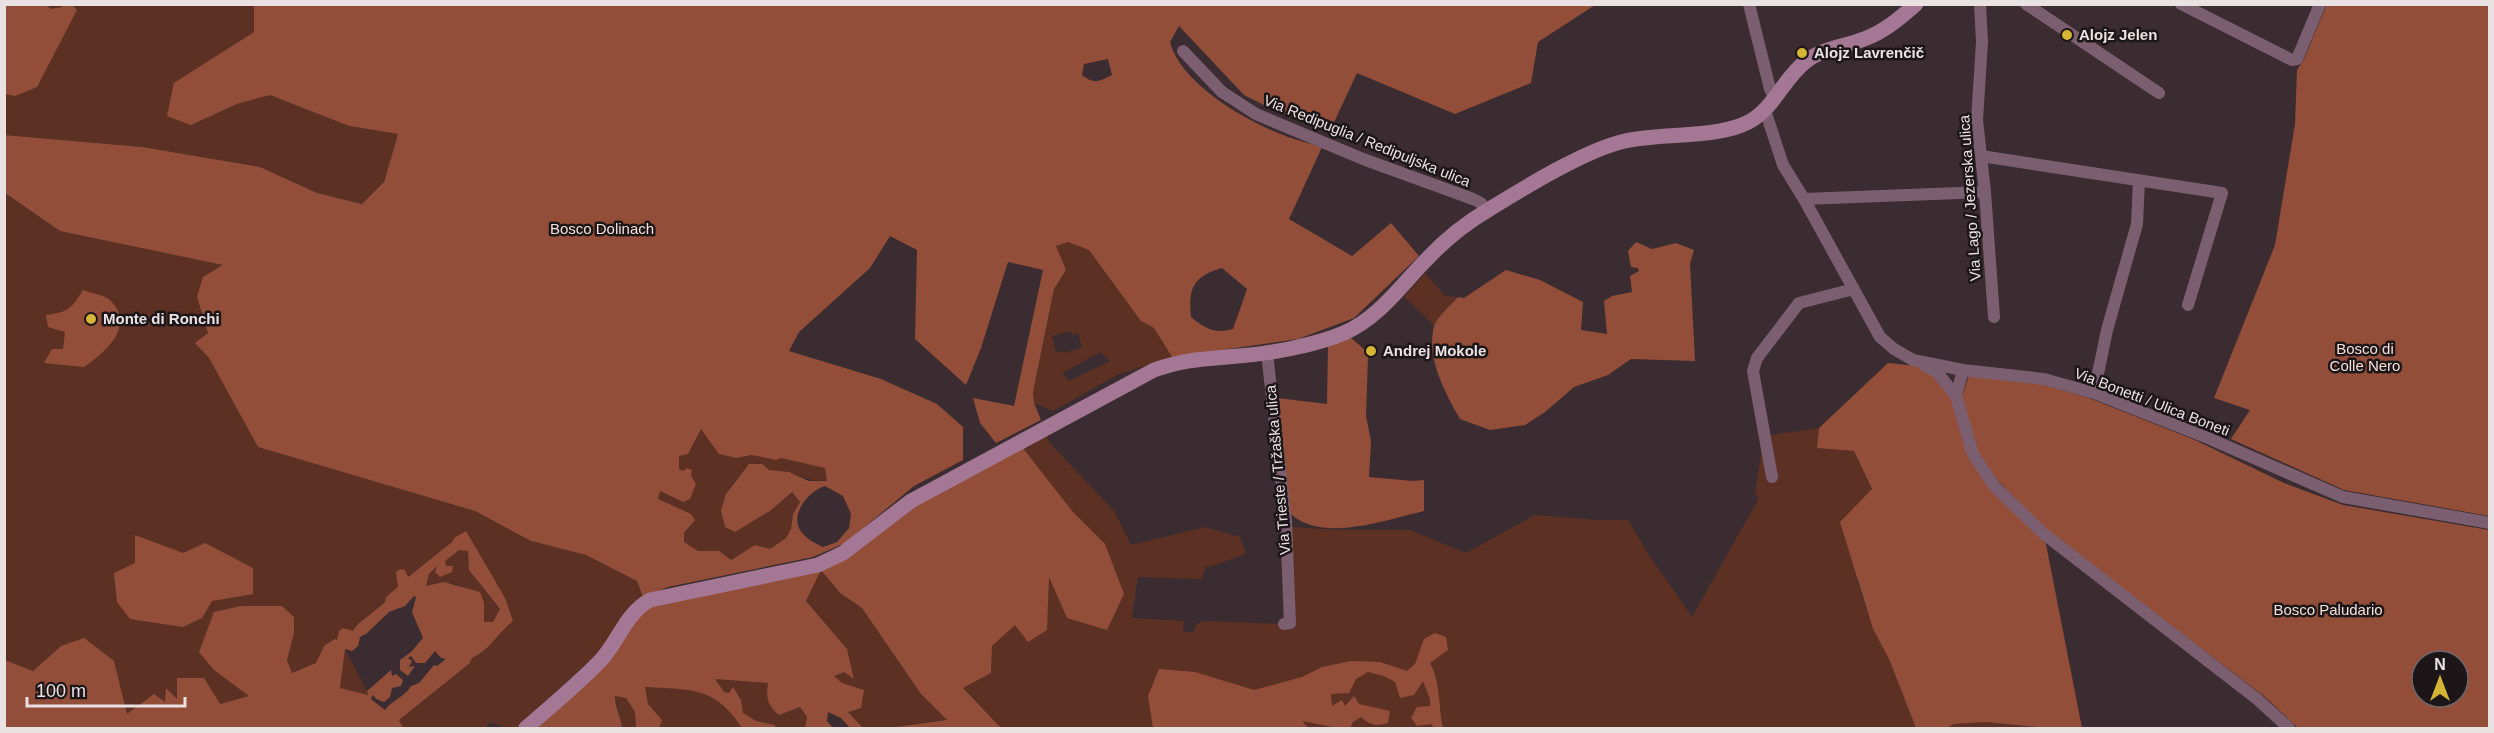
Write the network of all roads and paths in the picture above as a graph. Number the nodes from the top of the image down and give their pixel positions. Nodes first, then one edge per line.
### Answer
1 (1749, 4) edge
2 (1916, 4) edge
3 (1980, 4) edge
4 (2026, 4) edge
5 (2181, 4) edge
6 (2320, 4) edge
7 (1183, 51) dead end
8 (2159, 93) dead end
9 (1770, 105) junction
10 (1981, 156) junction
11 (2139, 180) junction
12 (1985, 192) junction
13 (1804, 199) junction
14 (1486, 211) junction
15 (1854, 289) junction
16 (2188, 304) dead end
17 (1994, 317) dead end
18 (1267, 353) junction
19 (1913, 360) junction
20 (1963, 370) junction
21 (2094, 393) junction
22 (1956, 396) junction
23 (1772, 477) dead end
24 (2490, 523) edge
25 (1287, 623) dead end
26 (526, 729) edge
27 (2289, 729) edge

1 - 9 street, Via Bonetti / Ulica Boneti
2 - 9 street
3 - 10 street, Via Lago / Jezerska ulica
4 - 8 street
5 - 6 street
7 - 14 street, Via Redipuglia / Redipuljska ulica
9 - 13 street, Via Bonetti / Ulica Boneti
9 - 14 street
10 - 11 street
10 - 12 street, Via Lago / Jezerska ulica
11 - 16 street
11 - 21 street
12 - 13 street
12 - 17 street, Via Lago / Jezerska ulica
13 - 15 street, Via Bonetti / Ulica Boneti
14 - 18 street
15 - 19 street, Via Bonetti / Ulica Boneti
15 - 23 street
18 - 25 street, Via Trieste / Tržaška ulica
18 - 26 street
19 - 20 street, Via Bonetti / Ulica Boneti
19 - 22 street
20 - 21 street, Via Bonetti / Ulica Boneti
20 - 22 street
21 - 24 street, Via Bonetti / Ulica Boneti
22 - 27 street

